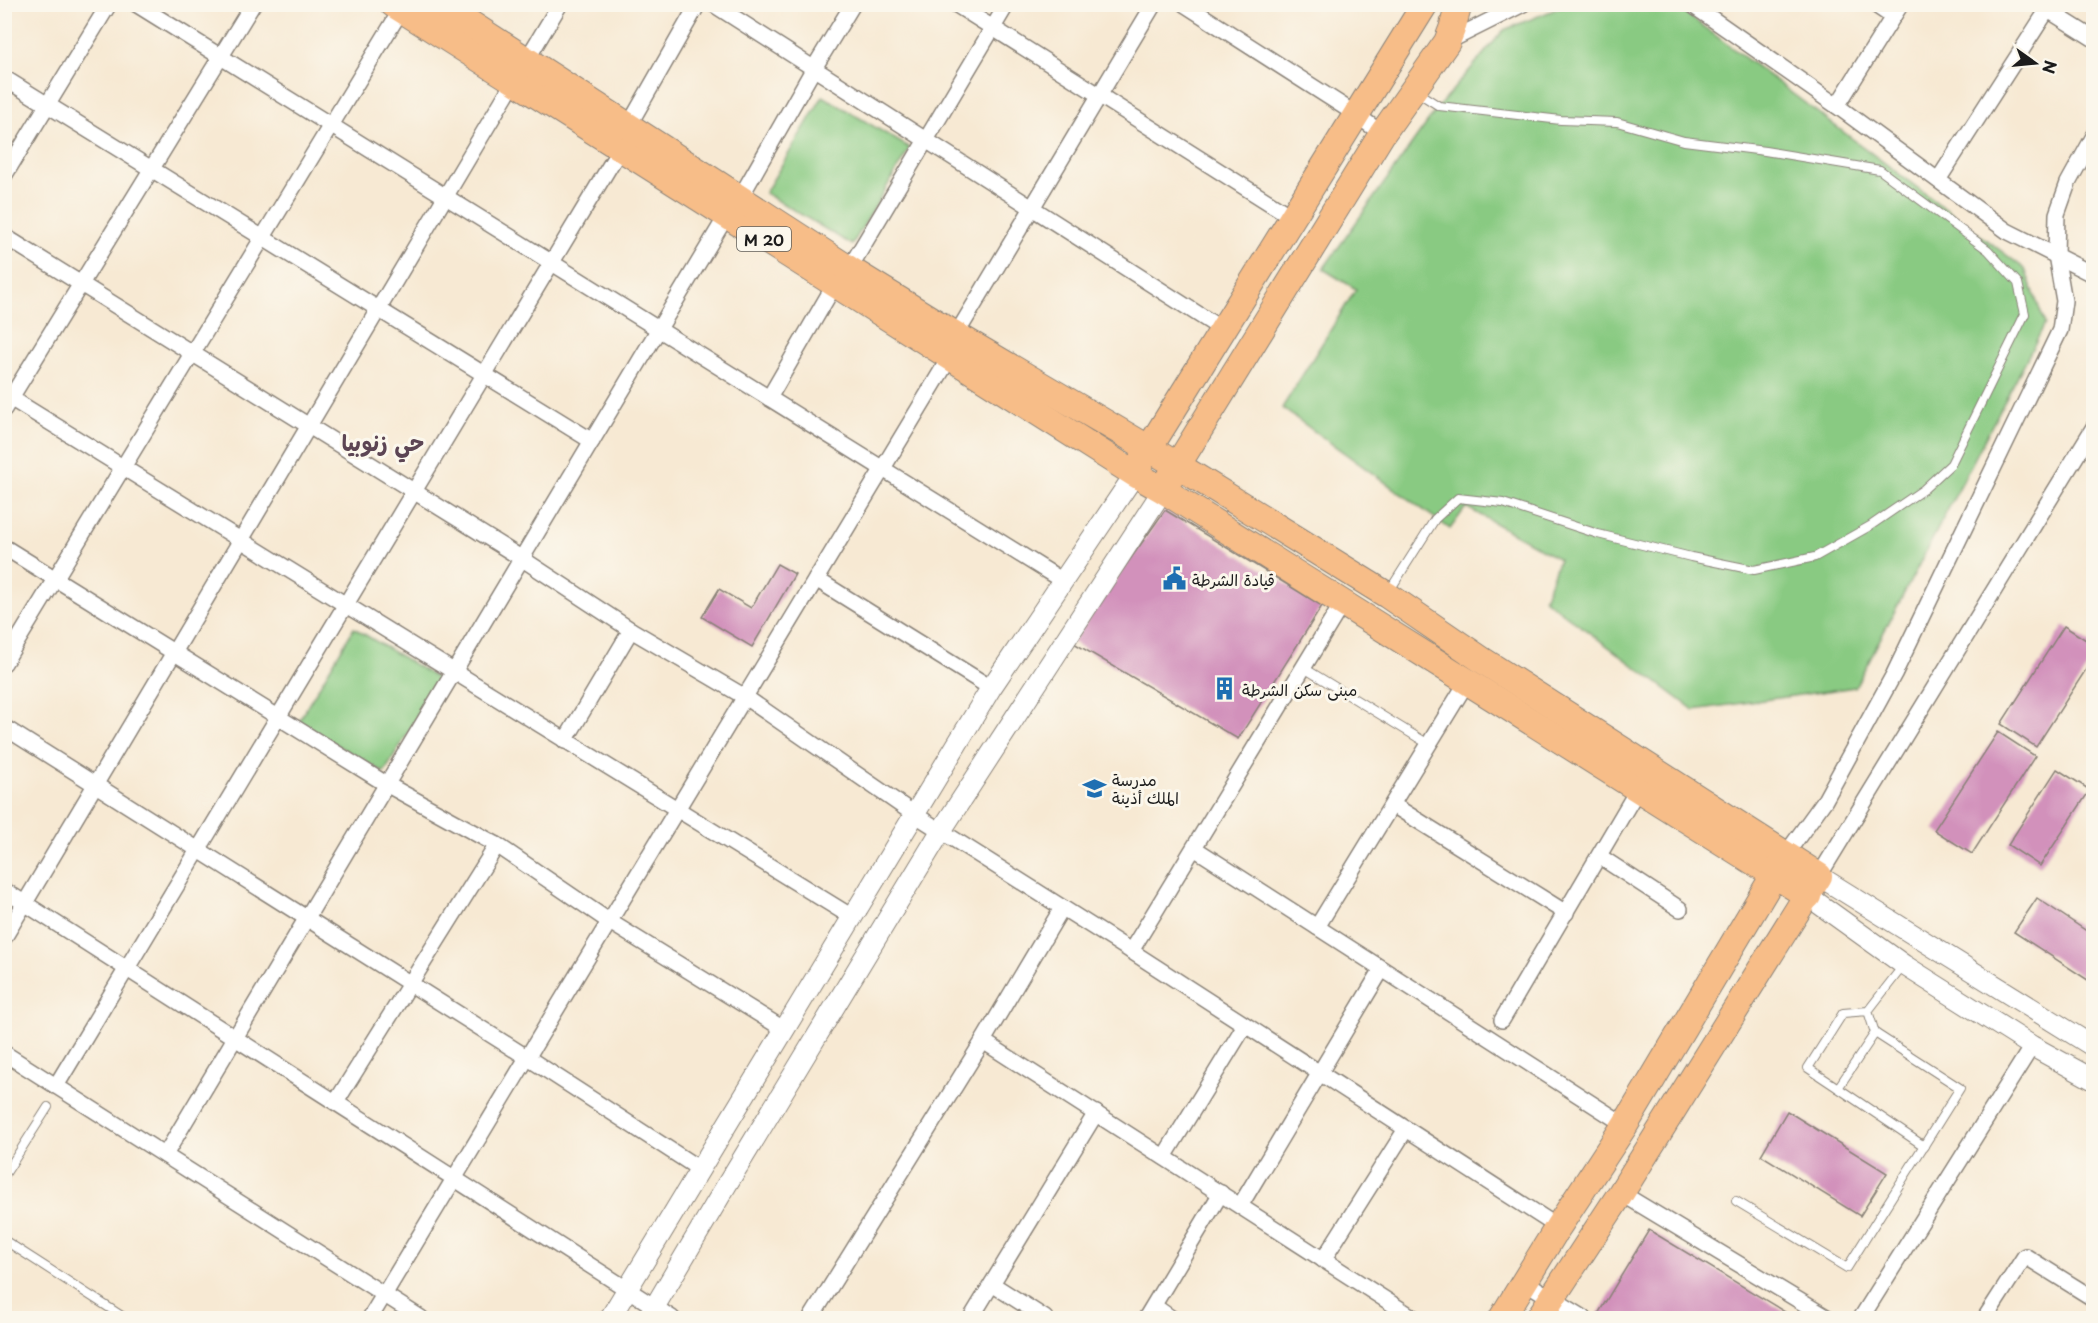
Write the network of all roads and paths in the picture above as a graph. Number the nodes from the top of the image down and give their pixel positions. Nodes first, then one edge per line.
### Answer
1 (109, 4) edge
2 (136, 4) edge
3 (252, 4) edge
4 (440, 4) edge
5 (560, 4) edge
6 (698, 4) edge
7 (713, 4) edge
8 (853, 4) edge
9 (955, 4) edge
10 (1007, 4) edge
11 (1154, 4) edge
12 (1184, 4) edge
13 (1425, 4) edge
14 (1459, 4) edge
15 (1523, 4) edge
16 (1691, 4) edge
17 (1874, 4) edge
18 (397, 7) edge
19 (2044, 7) edge
20 (1897, 11) edge
21 (993, 28) junction
22 (2094, 39) edge
23 (1447, 42) junction
24 (220, 57) junction
25 (814, 68) junction
26 (521, 71) junction
27 (4, 78) edge
28 (1413, 89) junction
29 (1100, 95) junction
30 (48, 105) junction
31 (1837, 106) junction
32 (1357, 115) junction
33 (331, 125) junction
34 (629, 125) junction
35 (1382, 134) junction
36 (2094, 136) edge
37 (926, 139) junction
38 (620, 149) junction
39 (152, 169) junction
40 (4, 176) edge
41 (1938, 180) junction
42 (446, 197) junction
43 (734, 206) junction
44 (1033, 207) junction
45 (1292, 217) junction
46 (4, 236) edge
47 (263, 238) junction
48 (2056, 255) junction
49 (552, 262) junction
50 (2094, 275) edge
51 (842, 276) junction
52 (81, 284) junction
53 (379, 309) junction
54 (658, 329) junction
55 (1223, 330) junction
56 (953, 346) junction
57 (192, 353) junction
58 (484, 375) junction
59 (769, 398) junction
60 (7, 400) edge
61 (309, 426) junction
62 (2094, 427) edge
63 (592, 441) junction
64 (1149, 448) junction
65 (1177, 465) junction
66 (123, 467) junction
67 (883, 469) junction
68 (1135, 474) junction
69 (1163, 490) junction
70 (414, 491) junction
71 (242, 540) junction
72 (4, 547) edge
73 (521, 558) junction
74 (55, 579) junction
75 (816, 579) junction
76 (1064, 581) junction
77 (1387, 595) junction
78 (346, 604) junction
79 (1342, 604) junction
80 (631, 630) junction
81 (174, 652) junction
82 (1482, 660) junction
83 (4, 663) edge
84 (1304, 668) junction
85 (454, 671) junction
86 (1467, 682) junction
87 (991, 688) junction
88 (745, 697) junction
89 (278, 717) junction
90 (4, 727) edge
91 (565, 741) junction
92 (1430, 745) junction
93 (96, 784) junction
94 (387, 784) junction
95 (1638, 789) junction
96 (1393, 805) junction
97 (678, 808) junction
98 (914, 814) junction
99 (941, 831) junction
100 (497, 845) junction
101 (1194, 848) junction
102 (199, 849) junction
103 (1599, 856) junction
104 (1780, 864) junction
105 (1813, 886) junction
106 (4, 890) edge
107 (25, 903) junction
108 (1062, 908) junction
109 (1680, 909) dead end
110 (1566, 913) junction
111 (852, 917) junction
112 (307, 918) junction
113 (610, 922) junction
114 (1317, 927) junction
115 (4, 938) edge
116 (1131, 951) junction
117 (1904, 965) junction
118 (127, 968) junction
119 (1382, 969) junction
120 (410, 983) junction
121 (1868, 1011) junction
122 (1502, 1020) dead end
123 (1245, 1025) junction
124 (785, 1030) junction
125 (1875, 1033) junction
126 (235, 1038) junction
127 (983, 1041) junction
128 (2032, 1046) junction
129 (2094, 1047) edge
130 (4, 1053) edge
131 (528, 1058) junction
132 (1320, 1073) junction
133 (2094, 1080) edge
134 (56, 1086) junction
135 (1839, 1088) junction
136 (336, 1102) junction
137 (48, 1107) dead end
138 (1095, 1113) junction
139 (1625, 1125) junction
140 (1406, 1128) junction
141 (1924, 1146) junction
142 (165, 1155) junction
143 (1164, 1157) junction
144 (701, 1170) junction
145 (4, 1176) edge
146 (455, 1178) junction
147 (726, 1186) junction
148 (1221, 1193) junction
149 (1621, 1193) junction
150 (1736, 1201) dead end
151 (1240, 1206) junction
152 (1558, 1227) junction
153 (4, 1240) edge
154 (1323, 1260) junction
155 (1525, 1282) junction
156 (992, 1284) junction
157 (627, 1289) junction
158 (384, 1295) junction
159 (2094, 1299) edge
160 (1546, 1308) edge
161 (1150, 1312) edge
162 (652, 1313) edge
163 (125, 1318) edge
164 (370, 1318) edge
165 (421, 1318) edge
166 (610, 1318) edge
167 (672, 1318) edge
168 (811, 1318) edge
169 (971, 1318) edge
170 (1045, 1318) edge
171 (1171, 1318) edge
172 (1414, 1318) edge
173 (1502, 1318) edge
174 (1584, 1318) edge
175 (1828, 1318) edge
176 (1861, 1318) edge
177 (1985, 1318) edge

1 - 30 street
2 - 24 street
3 - 24 street
4 - 26 main road, M 20
5 - 26 street
6 - 34 street
7 - 25 street
8 - 25 street
9 - 21 street
10 - 21 street
11 - 29 street
12 - 32 street
13 - 32 main road
14 - 23 main road
15 - 23 street
16 - 31 street
17 - 20 street
18 - 26 main road, M 20
18 - 33 street
19 - 22 street
19 - 41 street
20 - 31 street
21 - 29 street
21 - 37 street
23 - 28 main road
24 - 33 street
24 - 39 street
25 - 37 street
25 - 43 street
26 - 34 main road, M 20
26 - 38 main road, M 20
26 - 42 street
27 - 30 street
28 - 35 main road
28 - 77 lane
29 - 44 street
29 - 45 street
30 - 39 street
30 - 40 street
31 - 41 street
32 - 35 street
32 - 45 main road
33 - 42 street
33 - 47 street
34 - 43 main road, M 20
35 - 65 main road
36 - 48 street
37 - 44 street
37 - 51 street
38 - 43 main road, M 20
38 - 49 street
39 - 47 street
39 - 52 street
41 - 48 street
42 - 49 street
42 - 53 street
43 - 51 main road, M 20
43 - 54 street
44 - 55 street
44 - 56 street
45 - 55 main road
46 - 52 street
47 - 53 street
47 - 57 street
48 - 50 street
48 - 104 street
49 - 54 street
49 - 58 street
51 - 56 main road, M 20
51 - 59 street
52 - 57 street
52 - 60 street
53 - 58 street
53 - 61 street
54 - 59 street
54 - 63 street
55 - 64 main road
56 - 64 main road, M 20
56 - 67 street
56 - 68 main road, M 20
57 - 61 street
57 - 66 street
58 - 63 street
58 - 70 street
59 - 67 street
60 - 66 street
61 - 70 street
61 - 71 street
62 - 105 street
63 - 73 street
64 - 65 main road
64 - 68 main road
65 - 69 main road
65 - 77 main road
66 - 71 street
66 - 74 street
67 - 75 street
67 - 76 street
68 - 69 main road
68 - 76 street
69 - 79 main road
69 - 99 street
70 - 73 street
70 - 78 street
71 - 78 street
71 - 81 street
72 - 74 street
73 - 80 street
73 - 85 street
74 - 81 street
74 - 83 street
75 - 87 street
75 - 88 street
76 - 87 street
77 - 82 main road
78 - 85 street
78 - 89 street
79 - 84 street
79 - 86 main road
80 - 88 street
80 - 91 street
81 - 89 street
81 - 93 street
82 - 86 street
82 - 104 main road
84 - 92 lane
84 - 101 street
85 - 91 street
85 - 94 street
86 - 92 street
86 - 95 main road
87 - 98 street
88 - 97 street
88 - 98 street
89 - 94 street
89 - 102 street
90 - 93 street
91 - 97 street
92 - 96 street
93 - 102 street
93 - 107 street
94 - 100 street
94 - 112 street
95 - 103 street
95 - 104 main road
96 - 110 street
96 - 114 street
97 - 111 street
97 - 113 street
98 - 99 street
98 - 111 street
99 - 108 street
99 - 147 street
100 - 113 street
100 - 120 street
101 - 114 street
101 - 116 street
102 - 112 street
102 - 118 street
103 - 109 street
103 - 110 street
104 - 105 main road
104 - 139 main road
105 - 117 street
105 - 129 street
105 - 149 main road
106 - 107 street
107 - 115 street
107 - 118 street
108 - 116 street
108 - 127 street
110 - 122 street
111 - 124 street
112 - 120 street
112 - 126 street
113 - 124 street
113 - 131 street
114 - 119 street
116 - 123 street
117 - 121 lane
117 - 128 street
118 - 126 street
118 - 134 street
119 - 132 street
119 - 139 street
120 - 131 street
120 - 136 street
121 - 125 lane
121 - 135 lane
123 - 132 street
123 - 143 street
124 - 144 street
125 - 135 lane
125 - 141 lane
126 - 136 street
126 - 142 street
127 - 138 street
127 - 168 street
128 - 133 street
128 - 176 street
130 - 134 street
131 - 144 street
131 - 146 street
132 - 140 street
132 - 151 street
134 - 142 street
135 - 141 lane
136 - 146 street
137 - 145 lane
138 - 143 street
138 - 156 street
139 - 152 main road
140 - 152 street
140 - 154 street
141 - 150 lane
142 - 158 street
143 - 148 street
144 - 147 street
144 - 157 street
146 - 157 street
146 - 158 street
147 - 162 street
148 - 151 street
148 - 161 street
149 - 160 main road
149 - 175 street
151 - 154 street
152 - 155 main road
153 - 163 lane
154 - 172 street
155 - 160 street
155 - 173 main road
156 - 169 street
156 - 170 street
157 - 162 street
157 - 166 street
158 - 164 street
158 - 165 street
159 - 177 street
160 - 174 street
161 - 171 street
162 - 167 street

